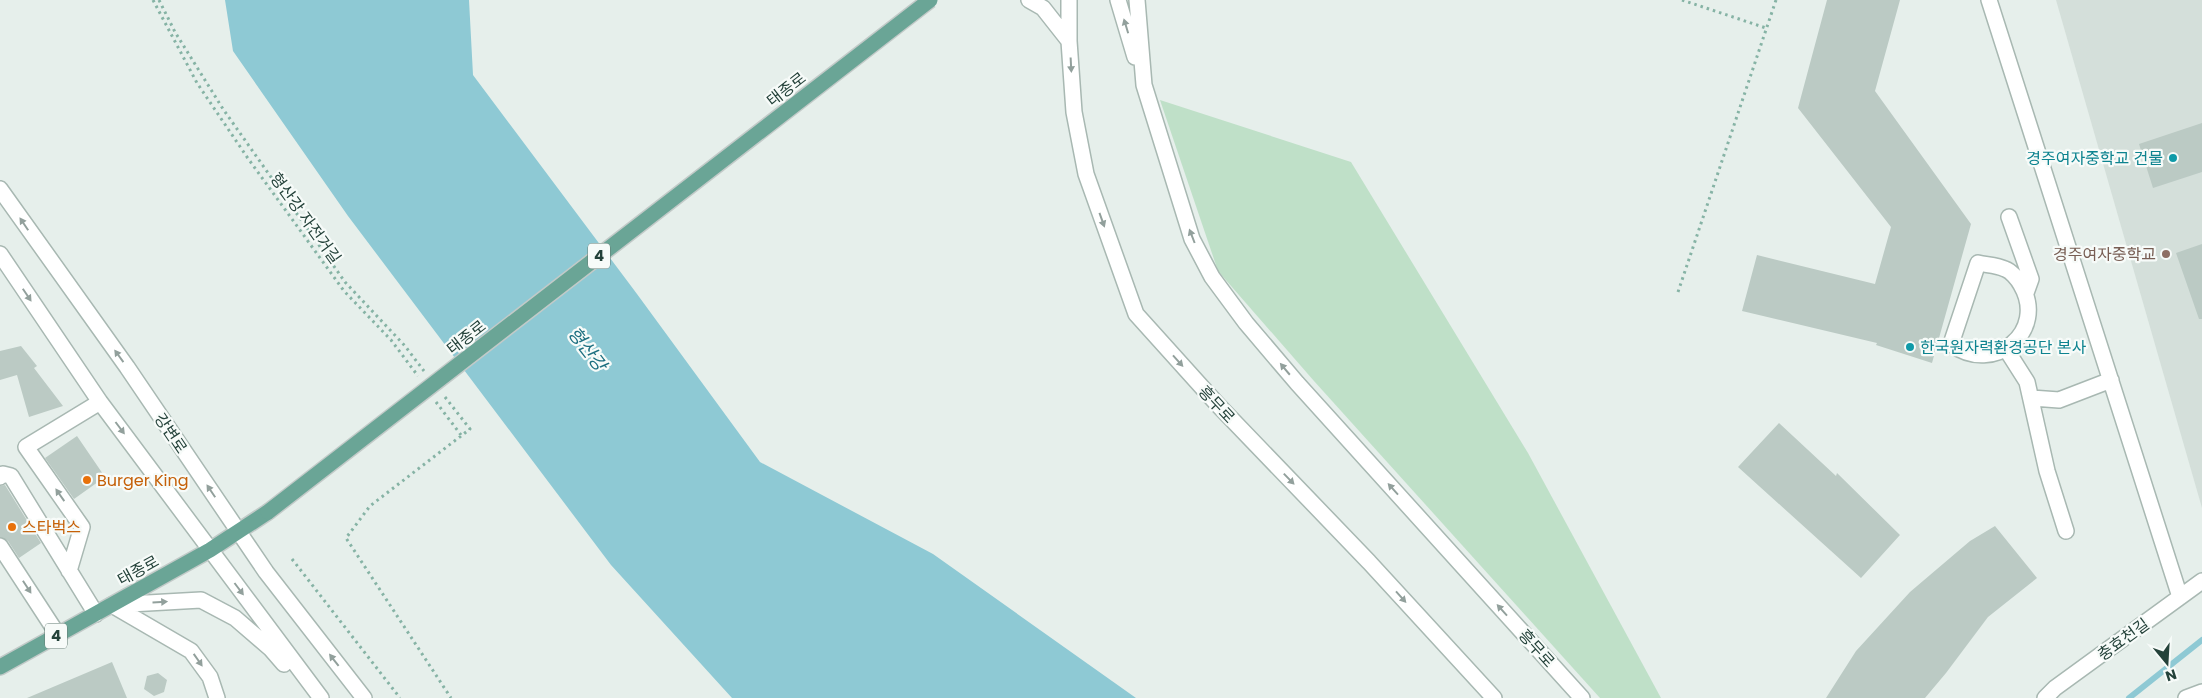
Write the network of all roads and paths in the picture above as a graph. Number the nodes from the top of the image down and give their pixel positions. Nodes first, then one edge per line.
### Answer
1 (153, 0) edge
2 (159, 0) edge
3 (930, 0) edge
4 (1029, 0) edge
5 (1070, 0) edge
6 (1118, 0) edge
7 (1137, 0) edge
8 (1682, 0) edge
9 (1776, 0) edge
10 (1990, 0) edge
11 (1766, 28) junction
12 (1069, 41) junction
13 (1144, 85) junction
14 (0, 189) edge
15 (2009, 217) dead end
16 (0, 254) edge
17 (1678, 292) dead end
18 (2026, 293) junction
19 (2006, 349) junction
20 (428, 376) dead end
21 (420, 380) dead end
22 (2111, 380) junction
23 (440, 391) dead end
24 (432, 395) dead end
25 (2031, 398) junction
26 (100, 402) junction
27 (461, 435) junction
28 (0, 476) edge
29 (238, 531) junction
30 (2066, 531) dead end
31 (0, 546) edge
32 (210, 550) junction
33 (292, 559) dead end
34 (70, 570) junction
35 (2202, 581) edge
36 (2180, 597) junction
37 (112, 605) junction
38 (96, 614) junction
39 (58, 635) junction
40 (0, 667) edge
41 (303, 674) junction
42 (2202, 692) edge
43 (217, 698) edge
44 (321, 698) edge
45 (364, 698) edge
46 (400, 698) edge
47 (451, 698) edge
48 (1494, 698) edge
49 (1582, 698) edge
50 (2045, 698) edge
51 (2186, 698) edge

1 - 21 path, 형산강 자전거길
2 - 20 path
3 - 29 main road, 태종로 / 4, bridge
4 - 12 street
5 - 12 street, 흥무로
13 -> 6 street, 흥무로
7 - 13 street, 흥무로
8 - 11 path
9 - 11 path
10 - 22 street
11 - 17 path
12 -> 48 street, 흥무로
49 -> 13 street, 흥무로
29 -> 14 street, 강변로
15 - 18 street
16 -> 26 street
18 - 19 street
18 - 19 street
19 - 25 street
22 - 25 street
22 - 36 street
23 - 27 path
24 - 27 path
25 - 30 street
26 -> 32 street
34 -> 26 street
27 - 47 path
28 - 34 street
29 - 32 main road, 태종로 / 4
45 -> 29 street, 강변로
31 -> 39 street
32 - 37 main road, 태종로 / 4
32 -> 41 street
33 - 46 path
34 - 38 street
35 - 36 street, 충효천길
36 - 50 street, 충효천길
37 - 38 main road, 태종로 / 4
37 -> 41 street
37 -> 43 street
38 - 39 main road, 태종로 / 4
39 - 40 main road, 태종로 / 4
41 - 44 street
42 - 51 street

